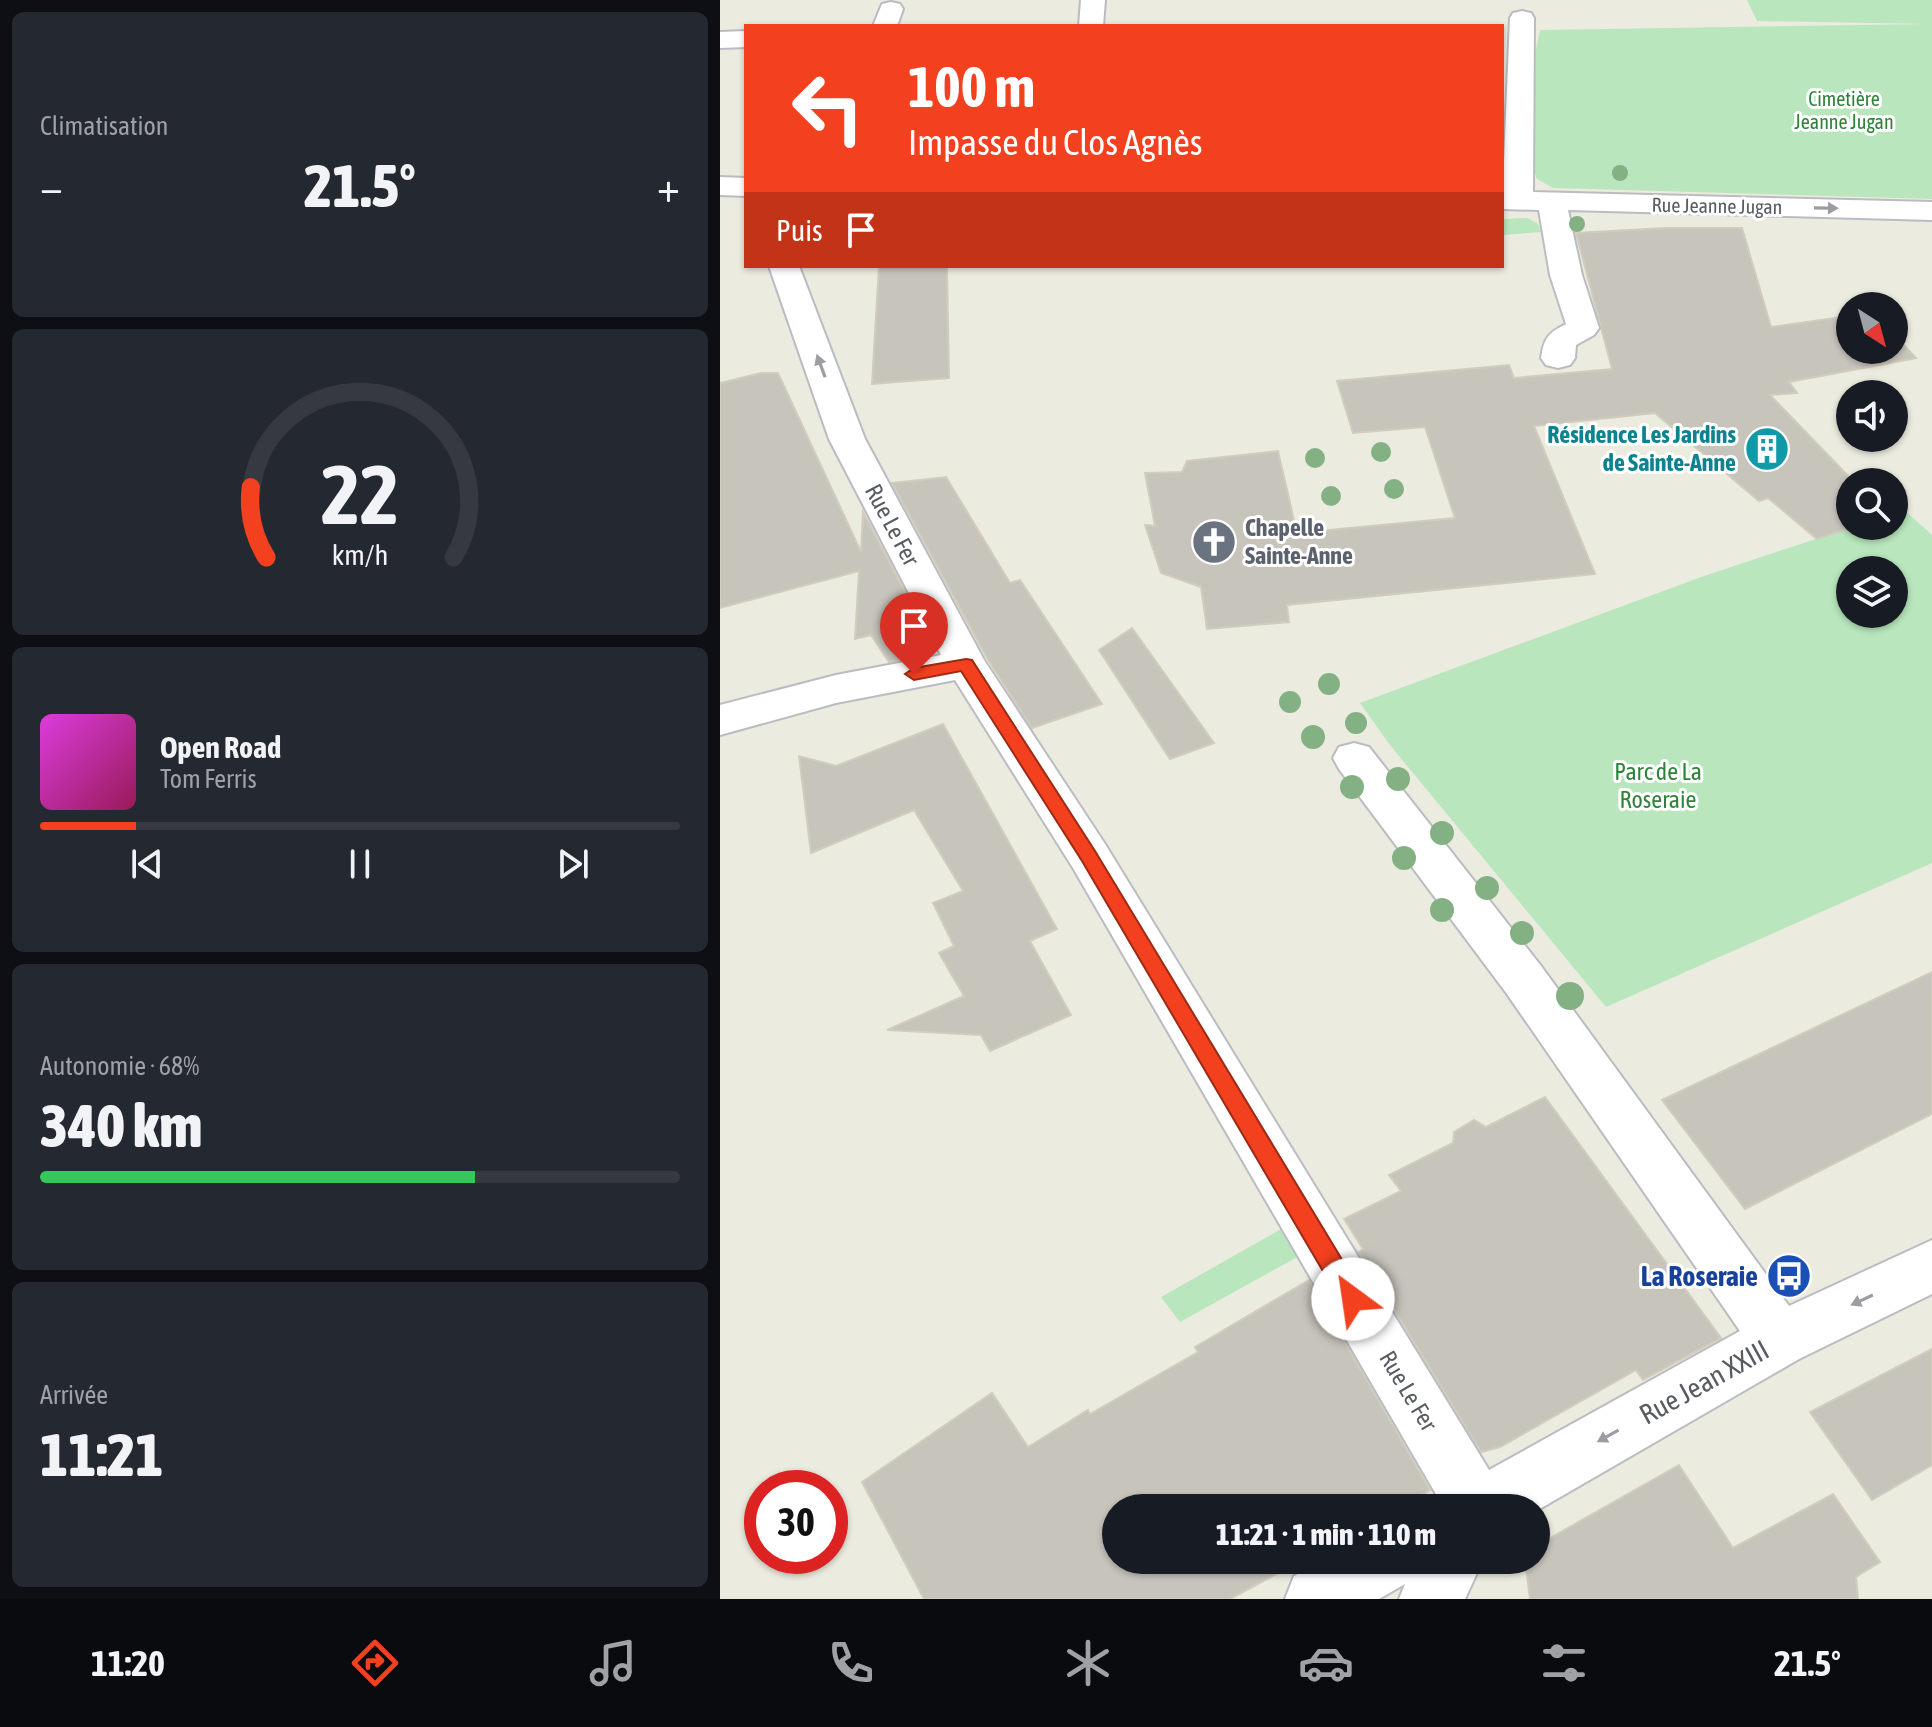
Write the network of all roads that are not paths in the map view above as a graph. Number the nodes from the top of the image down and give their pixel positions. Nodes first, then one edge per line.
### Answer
1 (1093, 0) edge
2 (1522, 18) dead end
3 (1091, 24) edge
4 (744, 39) edge
5 (720, 40) edge
6 (1510, 200) edge
7 (1552, 202) junction
8 (1932, 211) edge
9 (785, 268) edge
10 (1558, 358) dead end
11 (966, 664) junction
12 (720, 720) edge
13 (1354, 758) dead end
14 (1932, 1266) edge
15 (1779, 1340) junction
16 (1472, 1494) edge
17 (1505, 1494) edge
18 (1362, 1574) edge
19 (1444, 1574) edge
20 (1317, 1599) edge
21 (1431, 1599) edge

1 - 3 street
2 - 6 street
4 - 5 street
6 - 7 street, Rue Jeanne Jugan
7 -> 8 street, Rue Jeanne Jugan
7 - 10 street
11 -> 9 street, Rue Le Fer
11 - 12 street
11 - 16 street, Rue Le Fer
13 - 15 street
14 -> 15 street, Rue Jean XXIII
15 -> 17 street, Rue Jean XXIII
18 - 20 street
19 - 21 street

